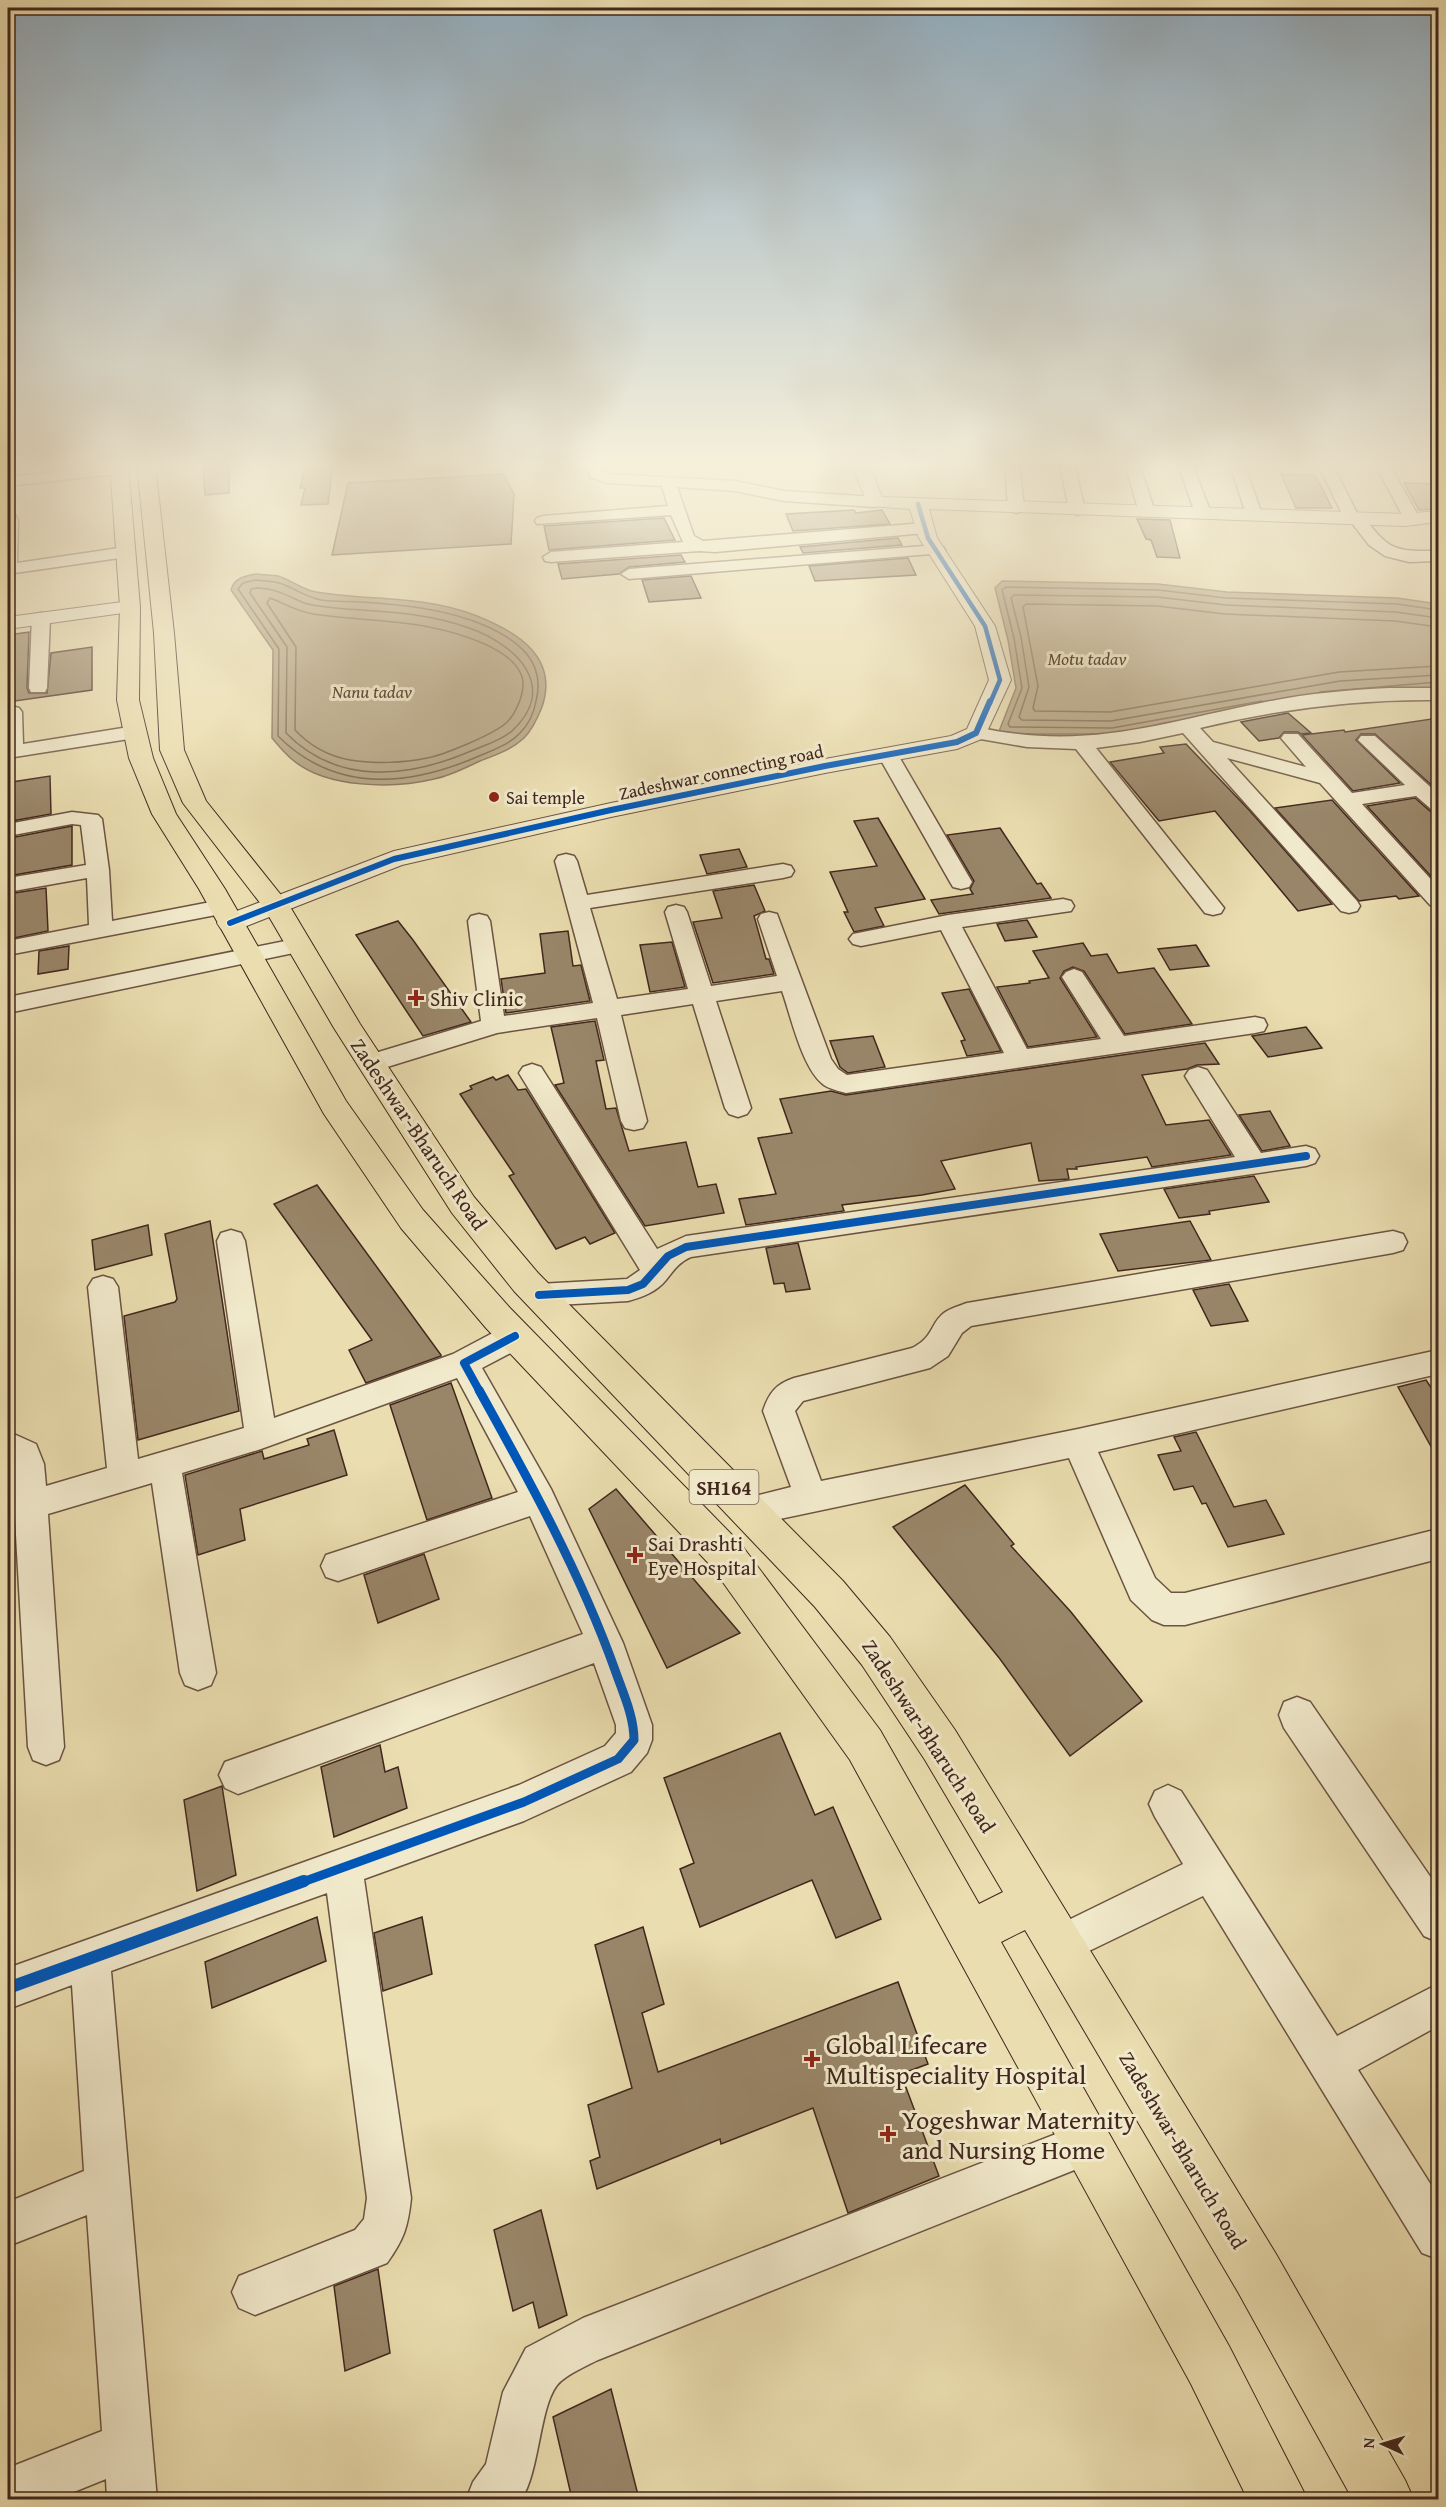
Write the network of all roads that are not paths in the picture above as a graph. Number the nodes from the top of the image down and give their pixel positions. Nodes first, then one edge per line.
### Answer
1 (128, 581) edge
2 (153, 581) edge
3 (957, 581) edge
4 (130, 607) junction
5 (41, 618) junction
6 (8, 623) edge
7 (38, 688) dead end
8 (1438, 694) edge
9 (12, 711) dead end
10 (1188, 726) junction
11 (135, 732) junction
12 (976, 733) junction
13 (1291, 738) dead end
14 (1368, 740) dead end
15 (1082, 743) junction
16 (1207, 747) junction
17 (11, 752) edge
18 (888, 755) junction
19 (1331, 780) junction
20 (1421, 789) junction
21 (1349, 800) junction
22 (1438, 805) edge
23 (8, 830) edge
24 (566, 861) dead end
25 (98, 870) junction
26 (783, 871) dead end
27 (962, 882) dead end
28 (8, 885) edge
29 (1438, 900) edge
30 (577, 903) junction
31 (276, 905) junction
32 (1063, 906) dead end
33 (1349, 906) dead end
34 (1213, 908) dead end
35 (676, 912) dead end
36 (226, 915) junction
37 (769, 919) dead end
38 (479, 921) dead end
39 (948, 922) junction
40 (101, 930) junction
41 (861, 939) dead end
42 (300, 945) junction
43 (8, 948) edge
44 (249, 956) junction
45 (1074, 976) dead end
46 (791, 982) junction
47 (702, 994) junction
48 (8, 1005) edge
49 (607, 1008) junction
50 (495, 1025) junction
51 (1255, 1025) dead end
52 (1117, 1045) junction
53 (1020, 1059) junction
54 (371, 1063) junction
55 (532, 1073) dead end
56 (1198, 1076) dead end
57 (738, 1108) dead end
58 (634, 1121) dead end
59 (1306, 1156) dead end
60 (1254, 1164) junction
61 (231, 1241) dead end
62 (1393, 1242) dead end
63 (656, 1272) junction
64 (103, 1287) dead end
65 (539, 1295) junction
66 (515, 1336) junction
67 (1438, 1362) edge
68 (464, 1363) junction
69 (261, 1436) junction
70 (1078, 1443) junction
71 (8, 1449) edge
72 (165, 1465) junction
73 (124, 1477) junction
74 (811, 1497) junction
75 (538, 1499) junction
76 (30, 1504) junction
77 (747, 1511) junction
78 (1438, 1544) edge
79 (338, 1566) dead end
80 (605, 1643) junction
81 (198, 1673) dead end
82 (1297, 1715) dead end
83 (46, 1747) dead end
84 (238, 1775) dead end
85 (1168, 1804) dead end
86 (343, 1867) junction
87 (1210, 1872) junction
88 (1034, 1901) junction
89 (1438, 1922) edge
90 (970, 1933) junction
91 (1060, 1946) junction
92 (90, 1958) junction
93 (8, 1988) edge
94 (1438, 2004) edge
95 (1329, 2062) junction
96 (1087, 2144) junction
97 (108, 2184) junction
98 (8, 2223) edge
99 (1438, 2237) edge
100 (255, 2292) dead end
101 (128, 2445) junction
102 (8, 2493) edge
103 (132, 2499) edge
104 (491, 2499) edge
105 (1279, 2499) edge
106 (1385, 2499) edge

1 - 4 main road, SH164
2 - 31 main road, Zadeshwar-Bharuch Road / SH164
3 - 12 street
4 - 5 street
4 - 11 main road, SH164
5 - 6 street
5 - 7 street
8 - 10 street
9 - 17 street
10 - 15 street
10 - 16 street
11 - 17 street
11 - 36 main road, SH164
12 - 15 street
12 - 18 street, Zadeshwar connecting road
13 - 19 street
14 - 20 street
15 - 34 street
16 - 19 street
16 - 33 street
18 - 27 street
18 - 31 street, Zadeshwar connecting road
19 - 21 street
20 - 21 street
20 - 22 street
21 - 29 street
23 - 25 street
24 - 30 street
25 - 28 street
25 - 40 street
26 - 30 street
30 - 49 street
31 - 36 street, Zadeshwar connecting road
31 - 42 main road, Zadeshwar-Bharuch Road / SH164
32 - 39 street
35 - 47 street
36 - 40 street
36 - 44 main road, SH164
37 - 46 street
38 - 50 street
39 - 41 street
39 - 53 street
40 - 43 street
42 - 44 street
42 - 54 main road, Zadeshwar-Bharuch Road / SH164
44 - 48 street
44 - 66 main road, SH164
45 - 52 street
46 - 47 street
46 - 53 street
47 - 49 street
47 - 57 street
49 - 50 street
49 - 58 street
50 - 54 street
51 - 52 street
52 - 53 street
54 - 65 main road, Zadeshwar-Bharuch Road / SH164
55 - 63 street
56 - 60 street
59 - 60 street
60 - 63 street
61 - 69 street
62 - 74 street
63 - 65 street
64 - 73 street
65 - 77 main road, Zadeshwar-Bharuch Road / SH164
66 - 68 street
66 - 90 main road, SH164
67 - 70 street
68 - 69 street
68 - 75 street
69 - 72 street
70 - 74 street
70 - 78 street
71 - 76 street
72 - 73 street
72 - 81 street
73 - 76 street
74 - 77 street
75 - 79 street
75 - 80 street
76 - 83 street
77 - 88 main road, Zadeshwar-Bharuch Road / SH164
80 - 84 street
80 - 86 street
82 - 89 street
85 - 87 street
86 - 92 street
86 - 100 street
87 - 91 street
87 - 95 street
88 - 90 main road
88 - 91 main road, Zadeshwar-Bharuch Road / SH164
90 - 96 main road, SH164
91 - 106 main road, Zadeshwar-Bharuch Road / SH164
92 - 93 street
92 - 97 street
94 - 95 street
95 - 99 street
96 - 104 street
96 - 105 main road, SH164
97 - 98 street
97 - 101 street
101 - 102 street
101 - 103 street

